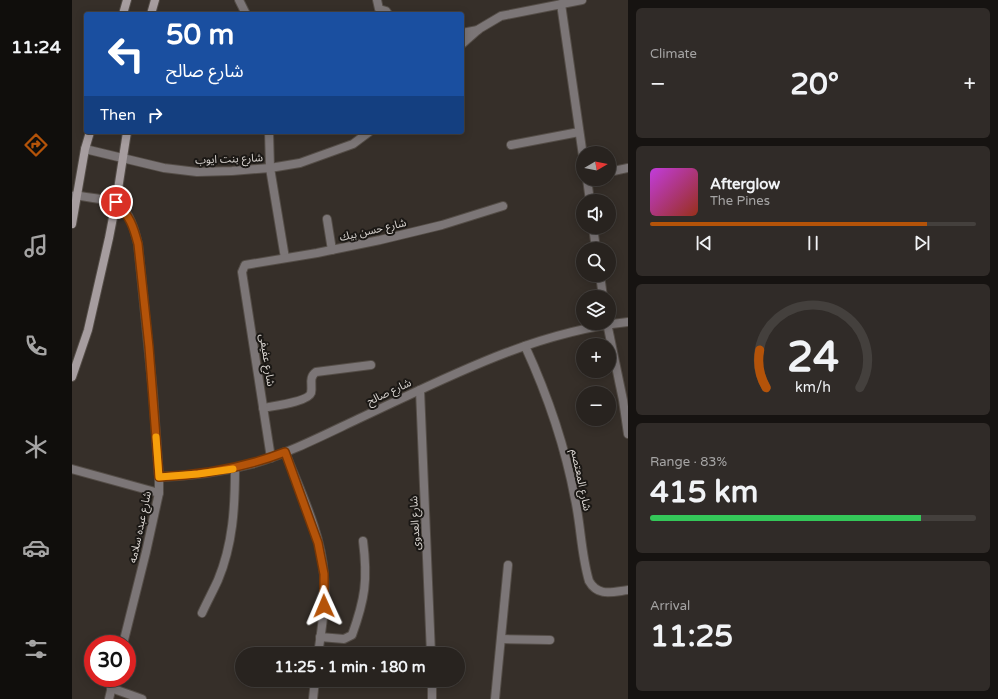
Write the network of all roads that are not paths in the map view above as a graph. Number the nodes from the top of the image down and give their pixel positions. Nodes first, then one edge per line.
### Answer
1 (127, 0) edge
2 (155, 0) edge
3 (239, 0) edge
4 (377, 0) edge
5 (582, 0) edge
6 (561, 4) junction
7 (124, 12) edge
8 (152, 12) edge
9 (245, 12) edge
10 (387, 12) edge
11 (479, 29) junction
12 (464, 33) edge
13 (464, 42) edge
14 (579, 132) junction
15 (89, 134) edge
16 (127, 134) edge
17 (269, 134) edge
18 (366, 134) edge
19 (511, 145) dead end
20 (581, 146) edge
21 (85, 149) junction
22 (122, 158) junction
23 (270, 168) junction
24 (628, 168) edge
25 (616, 171) edge
26 (74, 196) edge
27 (116, 202) junction
28 (503, 206) dead end
29 (327, 219) dead end
30 (72, 224) edge
31 (332, 250) junction
32 (285, 258) junction
33 (245, 265) joint
34 (628, 322) edge
35 (616, 323) edge
36 (582, 330) edge
37 (608, 330) edge
38 (525, 346) junction
39 (371, 365) dead end
40 (72, 377) edge
41 (420, 390) junction
42 (263, 408) junction
43 (628, 434) edge
44 (285, 452) junction
45 (271, 458) junction
46 (235, 468) junction
47 (72, 469) edge
48 (159, 477) junction
49 (159, 493) junction
50 (363, 541) dead end
51 (508, 565) dead end
52 (628, 590) edge
53 (202, 613) dead end
54 (125, 635) edge
55 (320, 637) junction
56 (500, 639) junction
57 (550, 640) dead end
58 (319, 647) edge
59 (431, 647) edge
60 (314, 687) edge
61 (432, 687) edge
62 (111, 688) joint
63 (109, 699) edge
64 (142, 699) edge
65 (313, 699) edge
66 (432, 699) edge
67 (495, 699) edge

1 - 7 main road
2 - 8 main road
3 - 9 street
4 - 10 street
5 - 6 street
6 - 11 street
6 - 14 street
11 - 12 street
11 - 13 street
14 - 19 street
14 - 20 street
15 - 21 main road
16 - 22 main road
17 - 23 street
18 - 23 street, شارع بنت ايوب
21 - 22 street, شارع بنت ايوب
21 - 26 main road
22 - 23 street, شارع بنت ايوب
22 - 27 main road
23 - 32 street
24 - 25 street
26 - 27 street
26 - 30 main road
27 - 40 main road
27 - 48 street, شارع عبده سلامه
28 - 31 street, شارع حسن بيك
29 - 31 street
31 - 32 street, شارع حسن بيك
32 - 33 street, شارع حسن بيك
33 - 42 street, شارع عفيفى
34 - 35 street, شارع صالح
36 - 38 street, شارع صالح
37 - 43 street
38 - 41 street, شارع صالح
38 - 52 street, شارع المعتصم
39 - 42 street
41 - 44 street, شارع صالح
41 - 59 street, شارع العدوى
42 - 45 street, شارع عفيفى
44 - 45 street, شارع صالح
44 - 55 street
45 - 46 street, شارع صالح
46 - 48 street, شارع صالح
46 - 53 street
47 - 49 street
48 - 49 street, شارع عبده سلامه
49 - 54 street, شارع عبده سلامه
50 - 55 street
51 - 56 street
55 - 58 street
56 - 57 street
56 - 67 street
60 - 65 street
61 - 66 street
62 - 63 street
62 - 64 street

